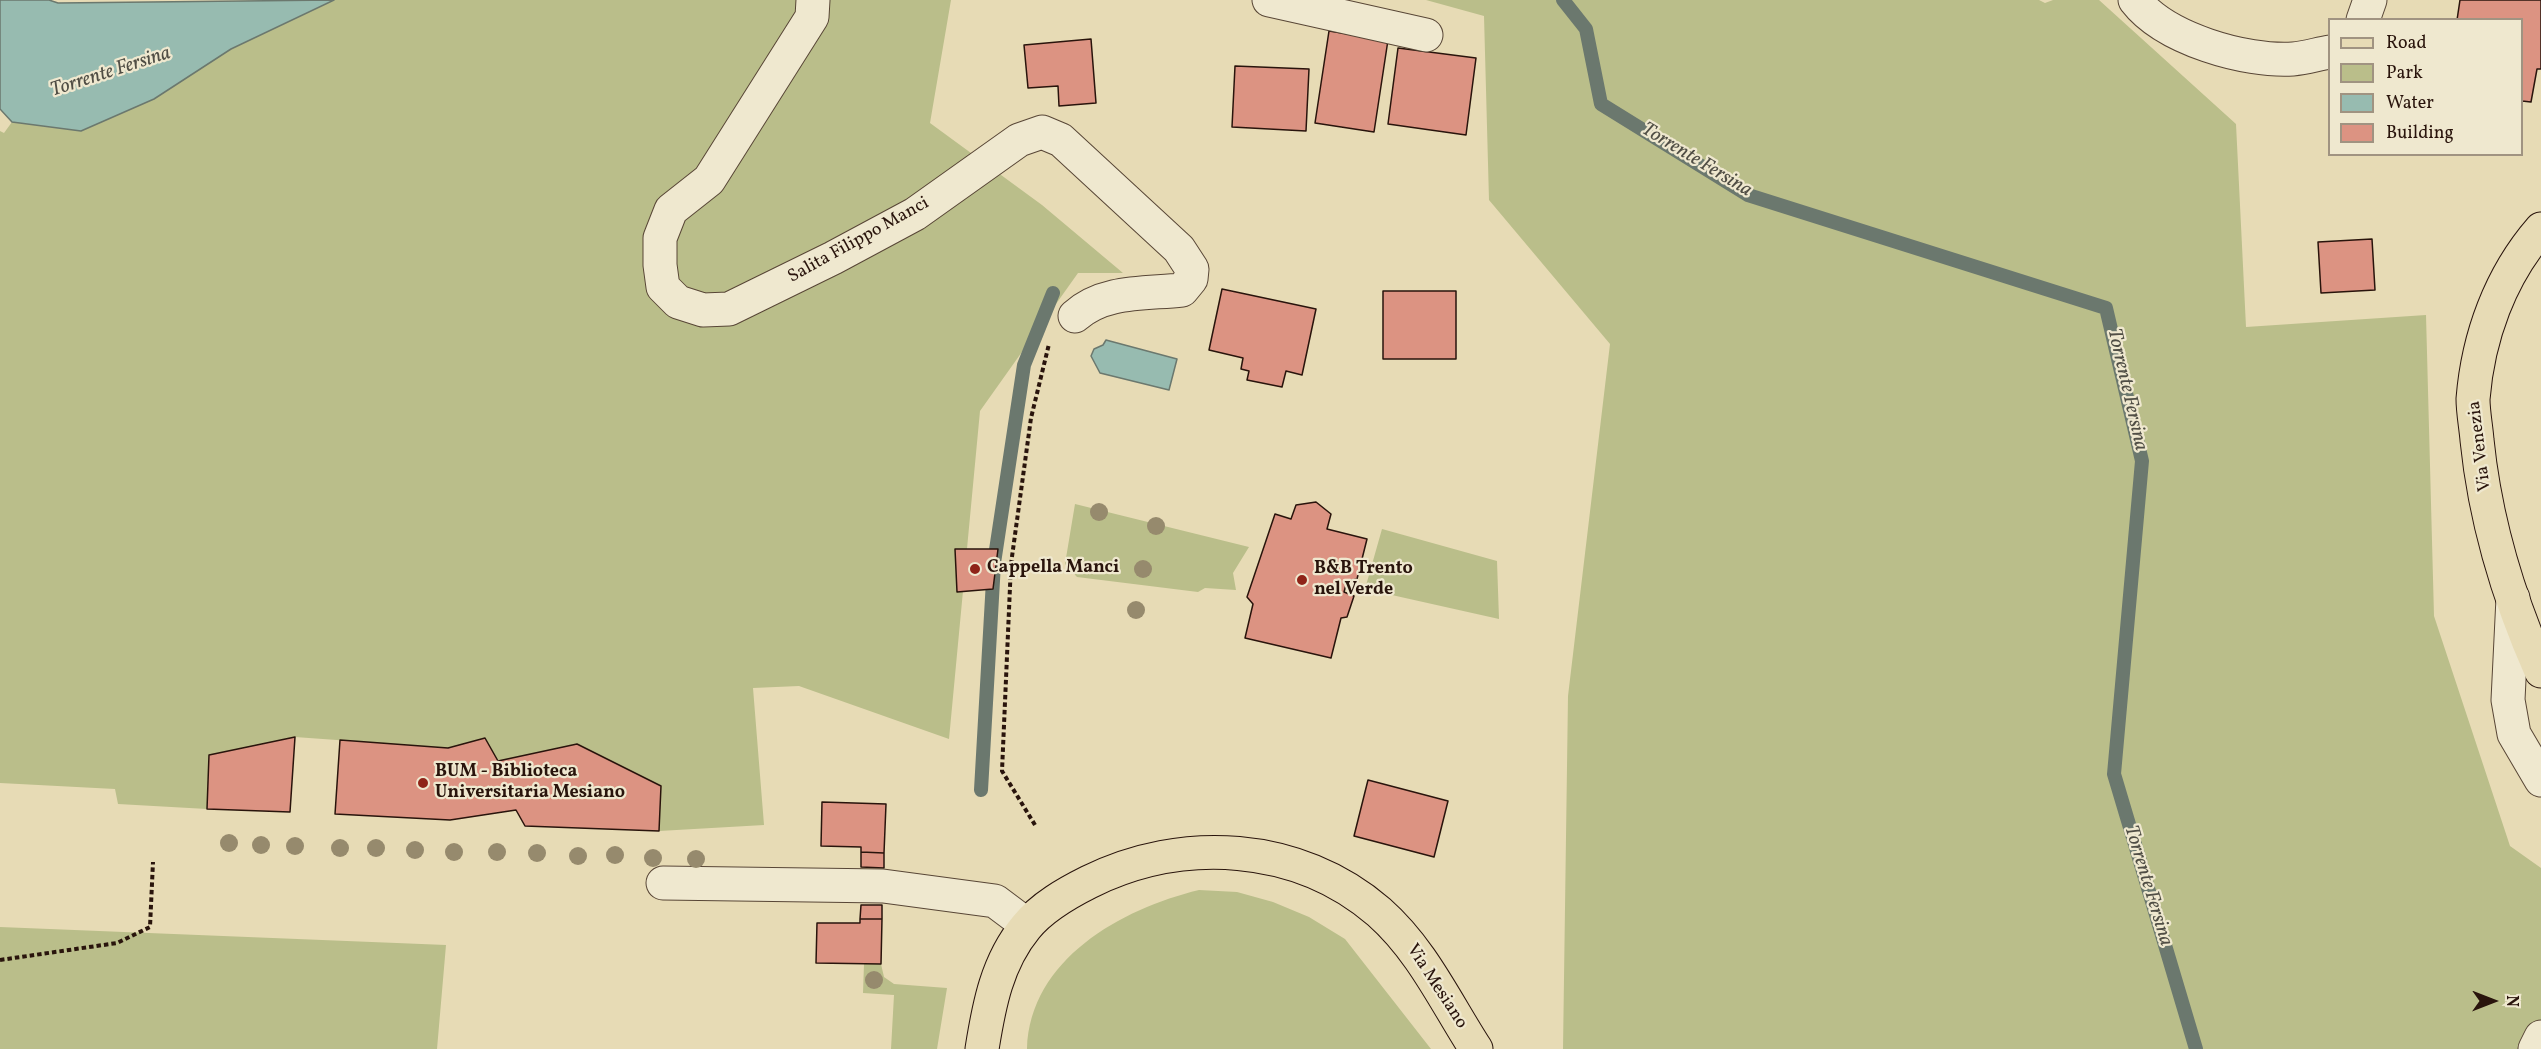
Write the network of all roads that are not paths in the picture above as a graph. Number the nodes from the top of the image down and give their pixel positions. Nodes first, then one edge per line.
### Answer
1 (813, 0) edge
2 (1269, 0) edge
3 (2135, 0) edge
4 (2370, 0) edge
5 (2364, 18) edge
6 (1426, 35) dead end
7 (2328, 52) edge
8 (2541, 229) edge
9 (1075, 316) road end
10 (2513, 598) junction
11 (2541, 671) edge
12 (2541, 780) edge
13 (663, 883) dead end
14 (1027, 925) junction
15 (2541, 1037) edge
16 (982, 1049) edge
17 (1476, 1049) edge
18 (2535, 1049) edge

1 - 9 street, Salita Filippo Manci
2 - 6 street
3 - 7 street
4 - 5 street
8 - 10 main road, Via Venezia
10 - 11 main road, Via Venezia
10 - 12 street
13 - 14 street
14 - 16 main road, Via Mesiano
14 - 17 main road, Via Mesiano
15 - 18 street

